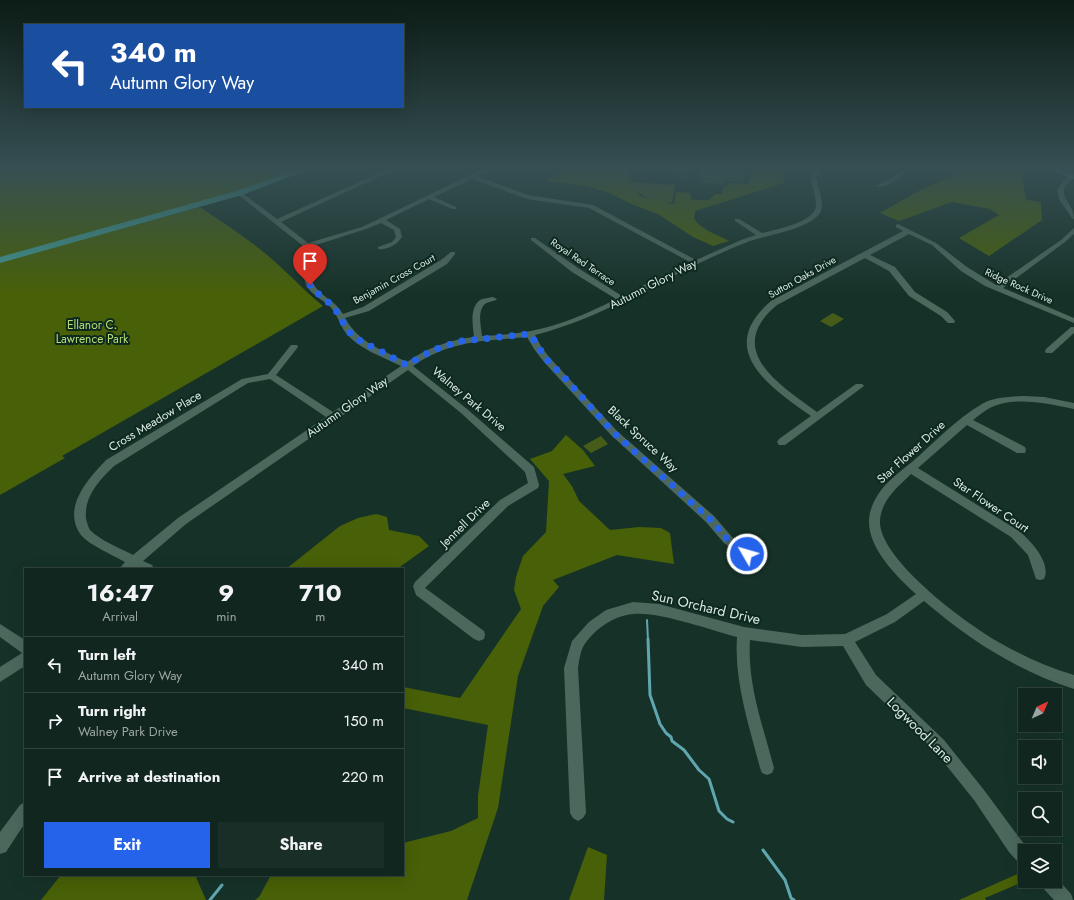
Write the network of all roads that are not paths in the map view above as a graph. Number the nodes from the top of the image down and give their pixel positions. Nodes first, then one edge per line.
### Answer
1 (177, 211) edge
2 (262, 211) edge
3 (301, 211) edge
4 (401, 211) edge
5 (600, 211) edge
6 (817, 211) edge
7 (381, 220) junction
8 (737, 220) dead end
9 (277, 222) junction
10 (898, 226) dead end
11 (1074, 230) edge
12 (909, 231) junction
13 (760, 235) junction
14 (533, 239) dead end
15 (306, 246) junction
16 (380, 248) dead end
17 (453, 253) dead end
18 (865, 255) junction
19 (0, 260) edge
20 (695, 262) junction
21 (997, 288) junction
22 (492, 299) dead end
23 (622, 300) junction
24 (341, 317) junction
25 (952, 321) dead end
26 (1074, 321) edge
27 (1074, 329) edge
28 (530, 334) junction
29 (478, 338) junction
30 (294, 347) dead end
31 (1049, 351) dead end
32 (407, 365) junction
33 (271, 376) junction
34 (859, 386) dead end
35 (1074, 406) edge
36 (817, 416) junction
37 (333, 417) junction
38 (966, 420) junction
39 (782, 442) dead end
40 (1021, 450) dead end
41 (911, 469) junction
42 (534, 485) joint
43 (747, 554) dead end
44 (129, 565) edge
45 (143, 568) edge
46 (1040, 575) dead end
47 (925, 594) junction
48 (0, 630) edge
49 (744, 634) junction
50 (479, 635) dead end
51 (846, 640) junction
52 (24, 647) edge
53 (24, 659) edge
54 (0, 675) edge
55 (1074, 682) edge
56 (767, 768) dead end
57 (24, 811) edge
58 (578, 813) dead end
59 (0, 846) edge
60 (1018, 849) edge
61 (1055, 888) edge
62 (1066, 900) edge

1 - 19 main road
2 - 9 street
3 - 9 street
4 - 7 street
5 - 20 street
6 - 13 street, Autumn Glory Way
7 - 15 street
7 - 16 street
8 - 13 street
9 - 15 street
10 - 12 street, Ridge Rock Drive
11 - 21 street
12 - 18 street, Sutton Oaks Drive
12 - 21 street, Ridge Rock Drive
13 - 20 street, Autumn Glory Way
14 - 23 street, Royal Red Terrace
15 - 24 street, Walney Park Drive
17 - 24 street, Benjamin Cross Court
18 - 25 street
18 - 36 street, Sutton Oaks Drive
20 - 23 street, Autumn Glory Way
21 - 26 street, Ridge Rock Drive
22 - 29 street
23 - 28 street, Autumn Glory Way
24 - 32 street, Walney Park Drive
27 - 31 street
28 - 29 street, Autumn Glory Way
28 - 43 street, Black Spruce Way
29 - 32 street, Autumn Glory Way
30 - 33 street
32 - 37 street, Autumn Glory Way
32 - 42 street, Walney Park Drive
33 - 37 street
33 - 44 street, Cross Meadow Place
34 - 36 street
35 - 38 street, Star Flower Drive
36 - 39 street
37 - 44 street, Autumn Glory Way
38 - 40 street
38 - 41 street, Star Flower Drive
41 - 46 street, Star Flower Court
41 - 47 street, Star Flower Drive
42 - 50 street, Jennell Drive
44 - 45 street
47 - 51 street, Sun Orchard Drive
47 - 55 street, Star Flower Drive
48 - 52 street
49 - 51 street, Sun Orchard Drive
49 - 56 street
49 - 58 street, Sun Orchard Drive
51 - 60 street, Logwood Lane
53 - 54 street
57 - 59 street
61 - 62 street

